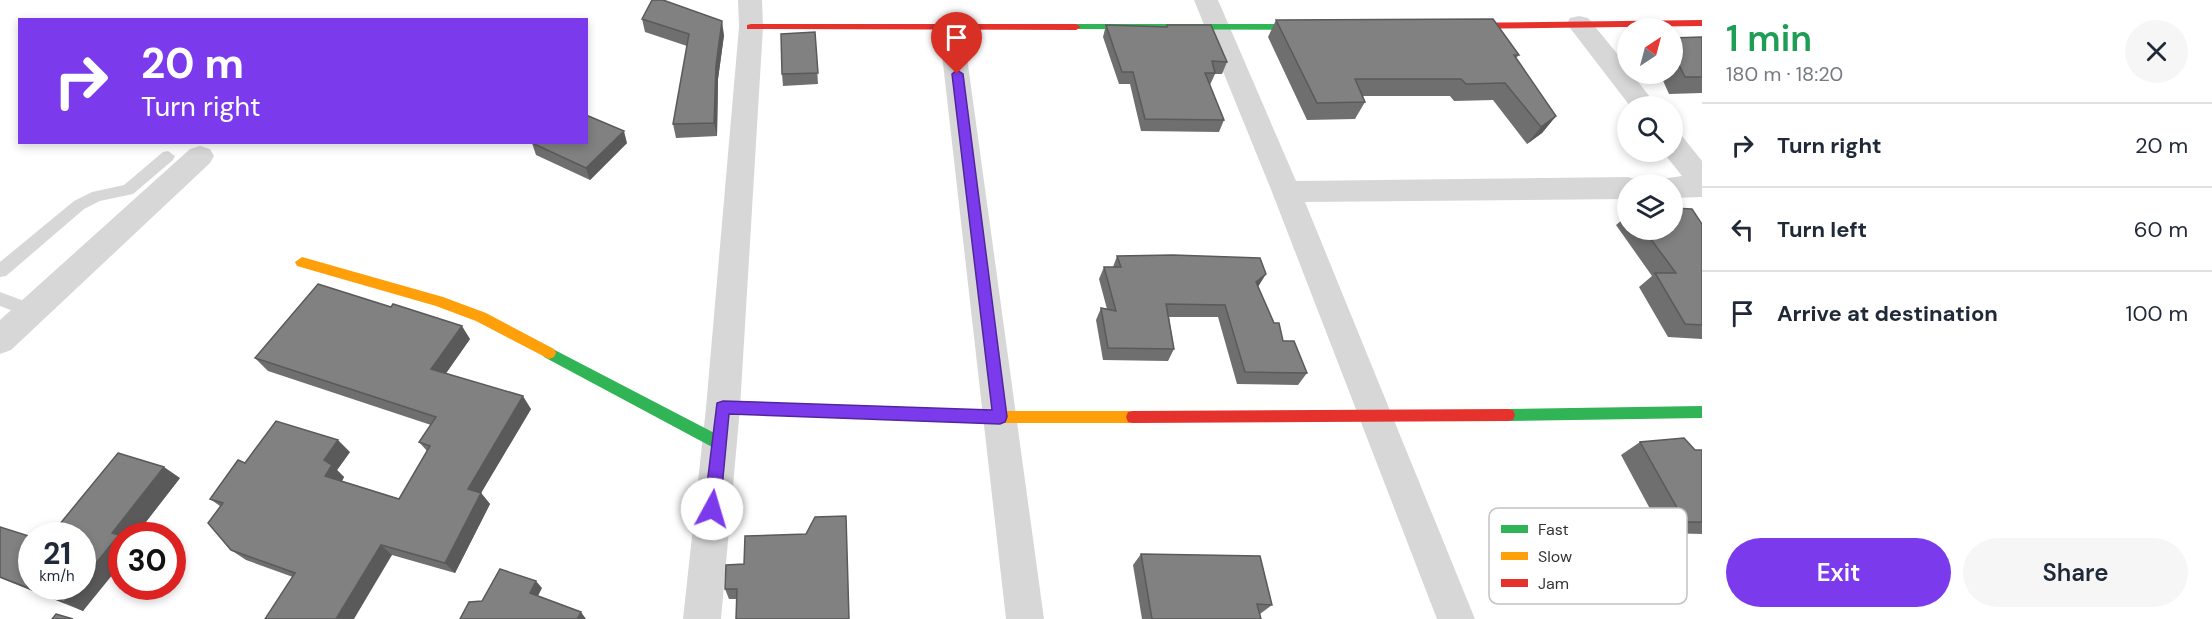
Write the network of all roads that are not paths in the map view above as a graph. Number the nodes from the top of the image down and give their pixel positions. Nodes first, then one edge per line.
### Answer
1 (1211, 13) edge
2 (751, 14) edge
3 (1702, 23) edge
4 (1579, 24) junction
5 (1439, 26) edge
6 (1333, 27) edge
7 (951, 28) junction
8 (1636, 96) edge
9 (168, 156) dead end
10 (200, 156) dead end
11 (1683, 157) edge
12 (1702, 181) edge
13 (1702, 186) edge
14 (1683, 187) edge
15 (1617, 188) edge
16 (1286, 192) junction
17 (302, 262) dead end
18 (0, 271) edge
19 (0, 299) edge
20 (32, 311) junction
21 (0, 340) edge
22 (723, 408) junction
23 (1702, 412) edge
24 (1000, 417) junction
25 (1375, 417) junction
26 (719, 443) junction
27 (702, 619) edge
28 (1025, 619) edge
29 (1456, 619) edge

1 - 6 street
1 - 7 street
1 - 16 street
2 - 7 street
2 - 22 street
3 - 4 street
4 - 5 street
4 - 8 street
7 - 24 street
9 - 18 lane
10 - 20 street
11 - 12 street
13 - 14 street
15 - 16 street
16 - 25 street
17 - 26 street
19 - 20 lane
20 - 21 street
22 - 24 street
22 - 26 street
23 - 25 street
24 - 25 street
24 - 28 street
25 - 29 street
26 - 27 street

